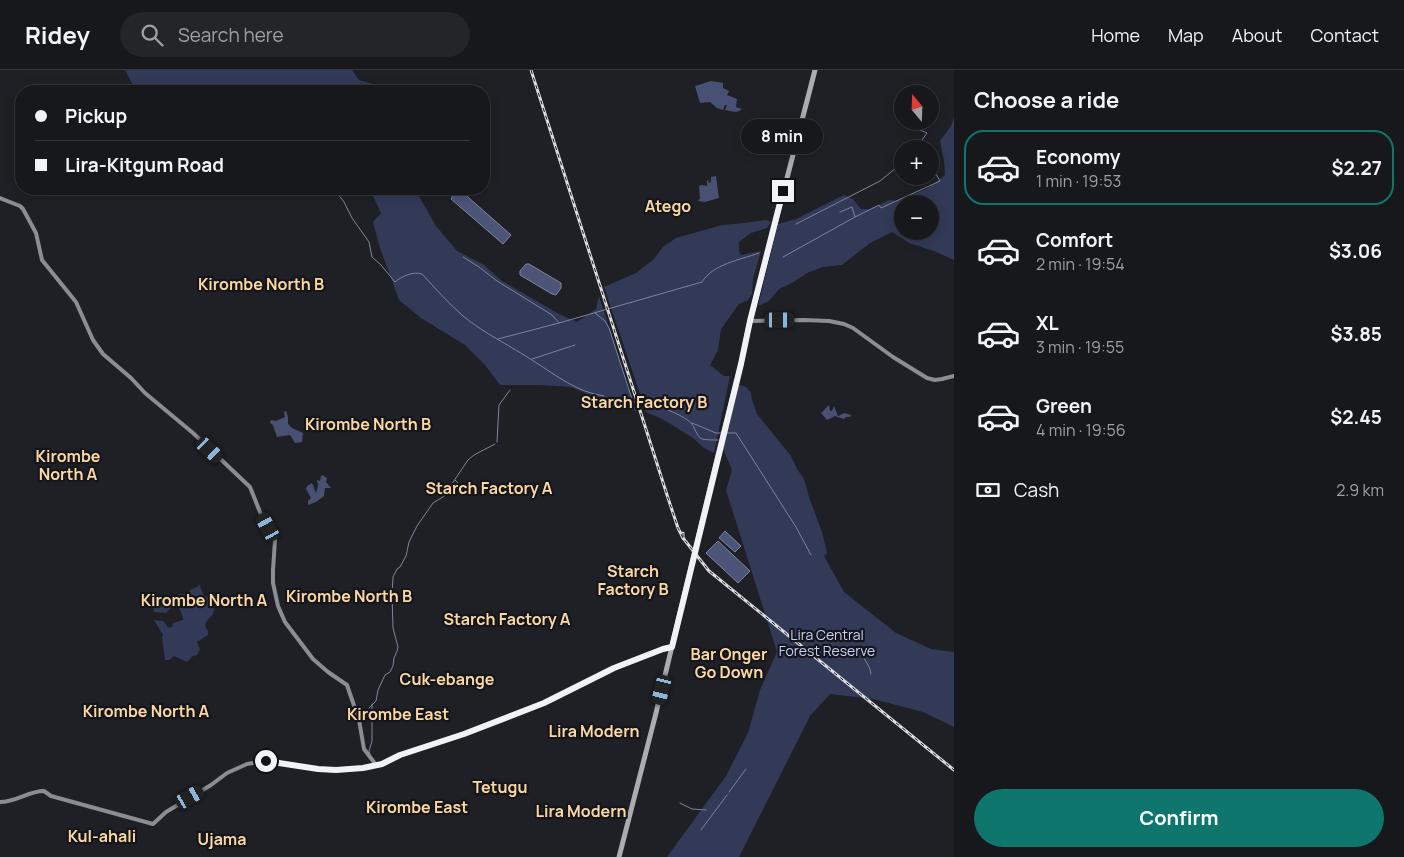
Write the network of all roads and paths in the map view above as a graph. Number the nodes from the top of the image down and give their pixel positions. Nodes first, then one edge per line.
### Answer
1 (814, 70) edge
2 (0, 198) edge
3 (750, 321) junction
4 (954, 376) edge
5 (672, 647) junction
6 (376, 765) junction
7 (0, 802) edge
8 (619, 857) edge

1 - 3 main road
2 - 6 street
3 - 4 street
3 - 5 main road
5 - 6 street
5 - 8 main road
6 - 7 street

